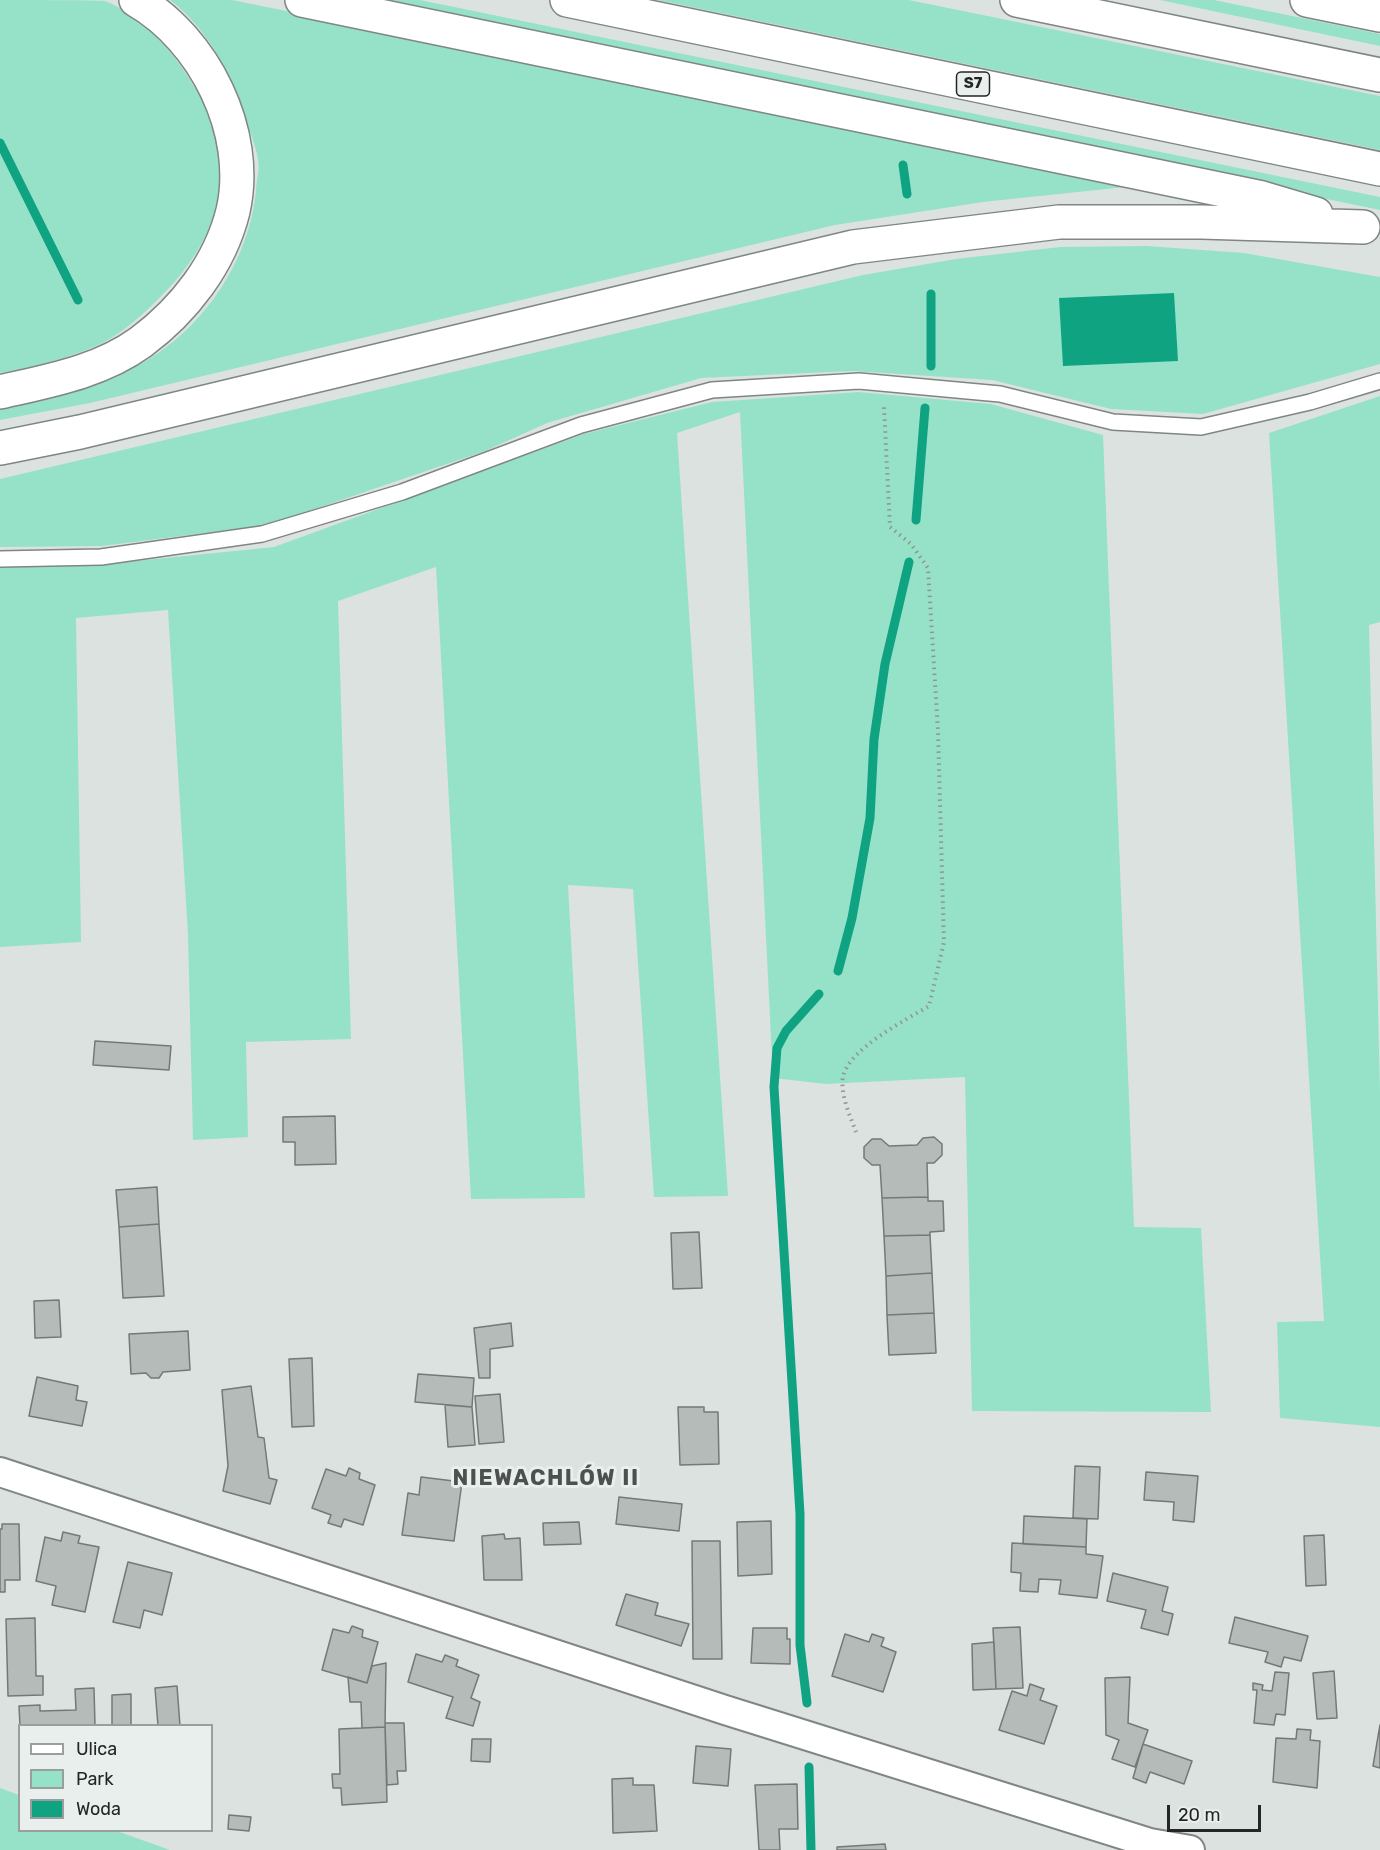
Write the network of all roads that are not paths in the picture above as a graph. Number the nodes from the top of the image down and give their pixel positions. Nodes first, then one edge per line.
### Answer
1 (136, 0) edge
2 (302, 0) edge
3 (567, 0) edge
4 (1017, 0) edge
5 (1307, 0) edge
6 (1380, 15) edge
7 (1380, 75) edge
8 (1380, 169) edge
9 (1371, 229) edge
10 (1380, 381) edge
11 (0, 392) edge
12 (0, 448) edge
13 (0, 559) edge
14 (0, 1472) edge
15 (1190, 1850) edge

1 - 11 highway
2 - 9 highway
3 - 8 highway, S7
4 - 7 highway
5 - 6 highway
9 - 12 highway
10 - 13 lane
14 - 15 street

